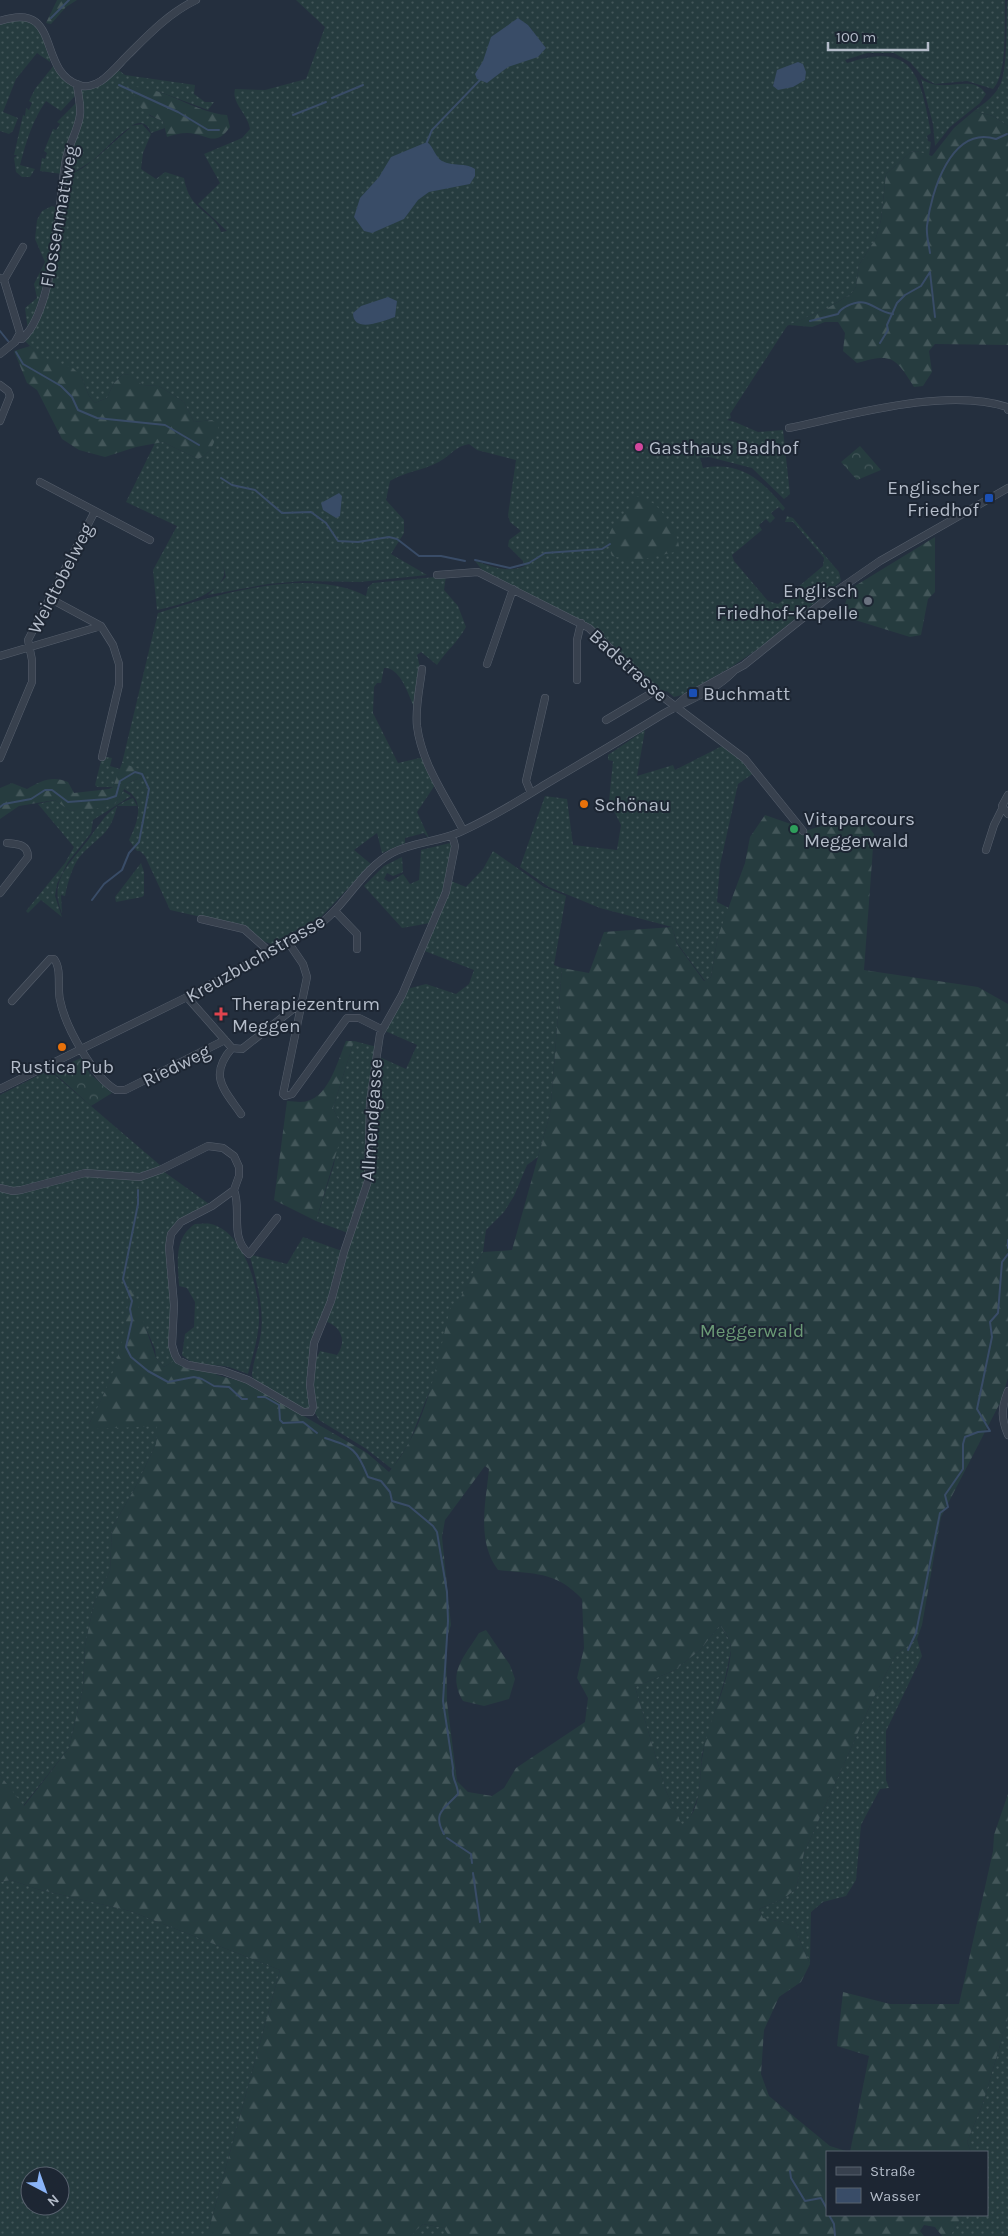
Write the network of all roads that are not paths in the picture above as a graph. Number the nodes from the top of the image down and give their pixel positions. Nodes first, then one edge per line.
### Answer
1 (196, 0) edge
2 (0, 21) edge
3 (77, 84) junction
4 (22, 247) dead end
5 (2, 279) edge
6 (18, 338) junction
7 (0, 354) edge
8 (0, 385) edge
9 (1008, 406) edge
10 (0, 421) edge
11 (789, 428) dead end
12 (40, 482) dead end
13 (1008, 488) edge
14 (95, 511) junction
15 (150, 540) dead end
16 (437, 575) dead end
17 (513, 589) junction
18 (49, 598) junction
19 (581, 623) junction
20 (101, 626) junction
21 (28, 648) junction
22 (0, 656) edge
23 (487, 664) dead end
24 (422, 668) dead end
25 (577, 680) dead end
26 (655, 691) junction
27 (544, 698) dead end
28 (676, 706) junction
29 (606, 720) dead end
30 (102, 757) dead end
31 (0, 758) edge
32 (531, 793) junction
33 (1008, 795) edge
34 (1005, 811) edge
35 (463, 830) junction
36 (803, 831) dead end
37 (452, 835) junction
38 (7, 843) dead end
39 (986, 850) dead end
40 (0, 893) edge
41 (335, 911) junction
42 (201, 919) dead end
43 (288, 942) junction
44 (357, 949) dead end
45 (270, 952) junction
46 (187, 997) junction
47 (12, 1001) dead end
48 (302, 1002) junction
49 (381, 1029) junction
50 (225, 1040) junction
51 (81, 1048) junction
52 (232, 1048) junction
53 (0, 1089) edge
54 (241, 1114) dead end
55 (0, 1188) edge
56 (234, 1190) junction
57 (277, 1218) dead end
58 (1008, 1391) edge
59 (1008, 1435) edge

1 - 3 street
2 - 3 street
3 - 6 street, Flossenmattweg
4 - 5 street
5 - 6 street
6 - 7 street, Flossenmattweg
8 - 10 street
9 - 11 street
12 - 14 street
13 - 28 street, Kreuzbuchstrasse
14 - 15 street, Weidtobelweg
14 - 18 street, Weidtobelweg
16 - 17 street, Badstrasse
17 - 19 street, Badstrasse
17 - 23 street
18 - 20 street
18 - 21 street, Weidtobelweg
19 - 25 street, Badstrasse
19 - 26 street, Badstrasse
20 - 21 street
20 - 30 street
21 - 22 street
21 - 31 street
24 - 35 street
26 - 28 street, Badstrasse
26 - 29 street
27 - 32 street
28 - 32 street, Kreuzbuchstrasse
28 - 36 street, Badstrasse
32 - 35 street, Kreuzbuchstrasse
33 - 34 street
34 - 39 street
35 - 37 street, Kreuzbuchstrasse
37 - 41 street, Kreuzbuchstrasse
37 - 49 street, Allmendgasse
38 - 40 street
41 - 43 street, Kreuzbuchstrasse
41 - 44 street
42 - 45 street
43 - 45 street, Kreuzbuchstrasse
43 - 48 street
45 - 46 street, Kreuzbuchstrasse
46 - 50 street
46 - 51 street, Kreuzbuchstrasse
47 - 51 street
48 - 49 street
48 - 52 street, Riedweg
49 - 56 street, Allmendgasse
50 - 51 street, Riedweg
50 - 52 street, Riedweg
51 - 53 street, Kreuzbuchstrasse
52 - 54 street
55 - 56 street
56 - 57 street
58 - 59 street

